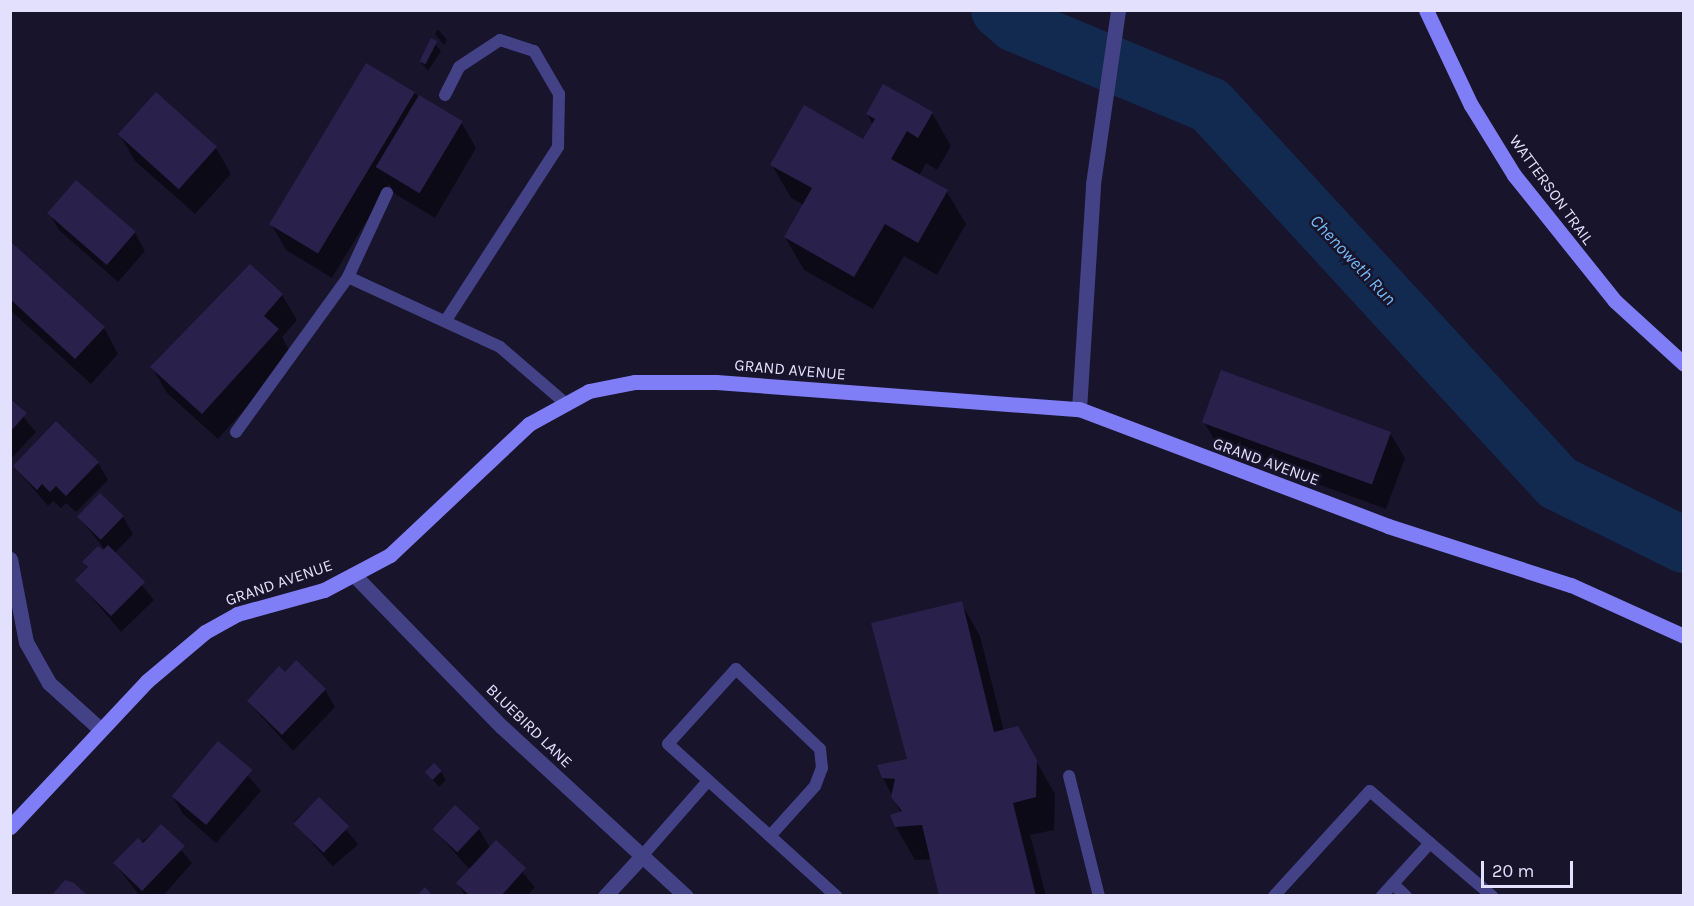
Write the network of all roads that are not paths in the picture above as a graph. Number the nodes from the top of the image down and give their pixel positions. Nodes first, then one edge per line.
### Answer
1 (1426, 10) edge
2 (1118, 15) edge
3 (445, 95) dead end
4 (387, 193) dead end
5 (348, 277) junction
6 (446, 320) junction
7 (1683, 364) edge
8 (564, 402) junction
9 (1079, 409) junction
10 (236, 432) dead end
11 (10, 559) edge
12 (354, 575) junction
13 (1683, 636) edge
14 (101, 730) junction
15 (1069, 776) dead end
16 (708, 781) junction
17 (10, 827) edge
18 (770, 836) junction
19 (1430, 843) junction
20 (642, 856) junction
21 (1393, 884) junction
22 (605, 896) edge
23 (686, 896) edge
24 (836, 896) edge
25 (1099, 896) edge
26 (1274, 896) edge
27 (1382, 896) edge
28 (1406, 896) edge
29 (1492, 896) edge

1 - 7 street, WATTERSON TRAIL
2 - 9 street
3 - 6 lane
4 - 5 lane
5 - 6 lane
5 - 10 lane
6 - 8 lane
8 - 9 street, GRAND AVENUE
8 - 12 street, GRAND AVENUE
9 - 13 street, GRAND AVENUE
11 - 14 street
12 - 14 street, GRAND AVENUE
12 - 20 street, BLUEBIRD LANE
14 - 17 street, GRAND AVENUE
15 - 25 lane
16 - 18 lane
16 - 18 lane
16 - 20 lane
18 - 24 lane
19 - 21 lane
19 - 26 lane
19 - 29 lane
20 - 22 street
20 - 23 street, BLUEBIRD LANE
21 - 27 lane
21 - 28 lane

